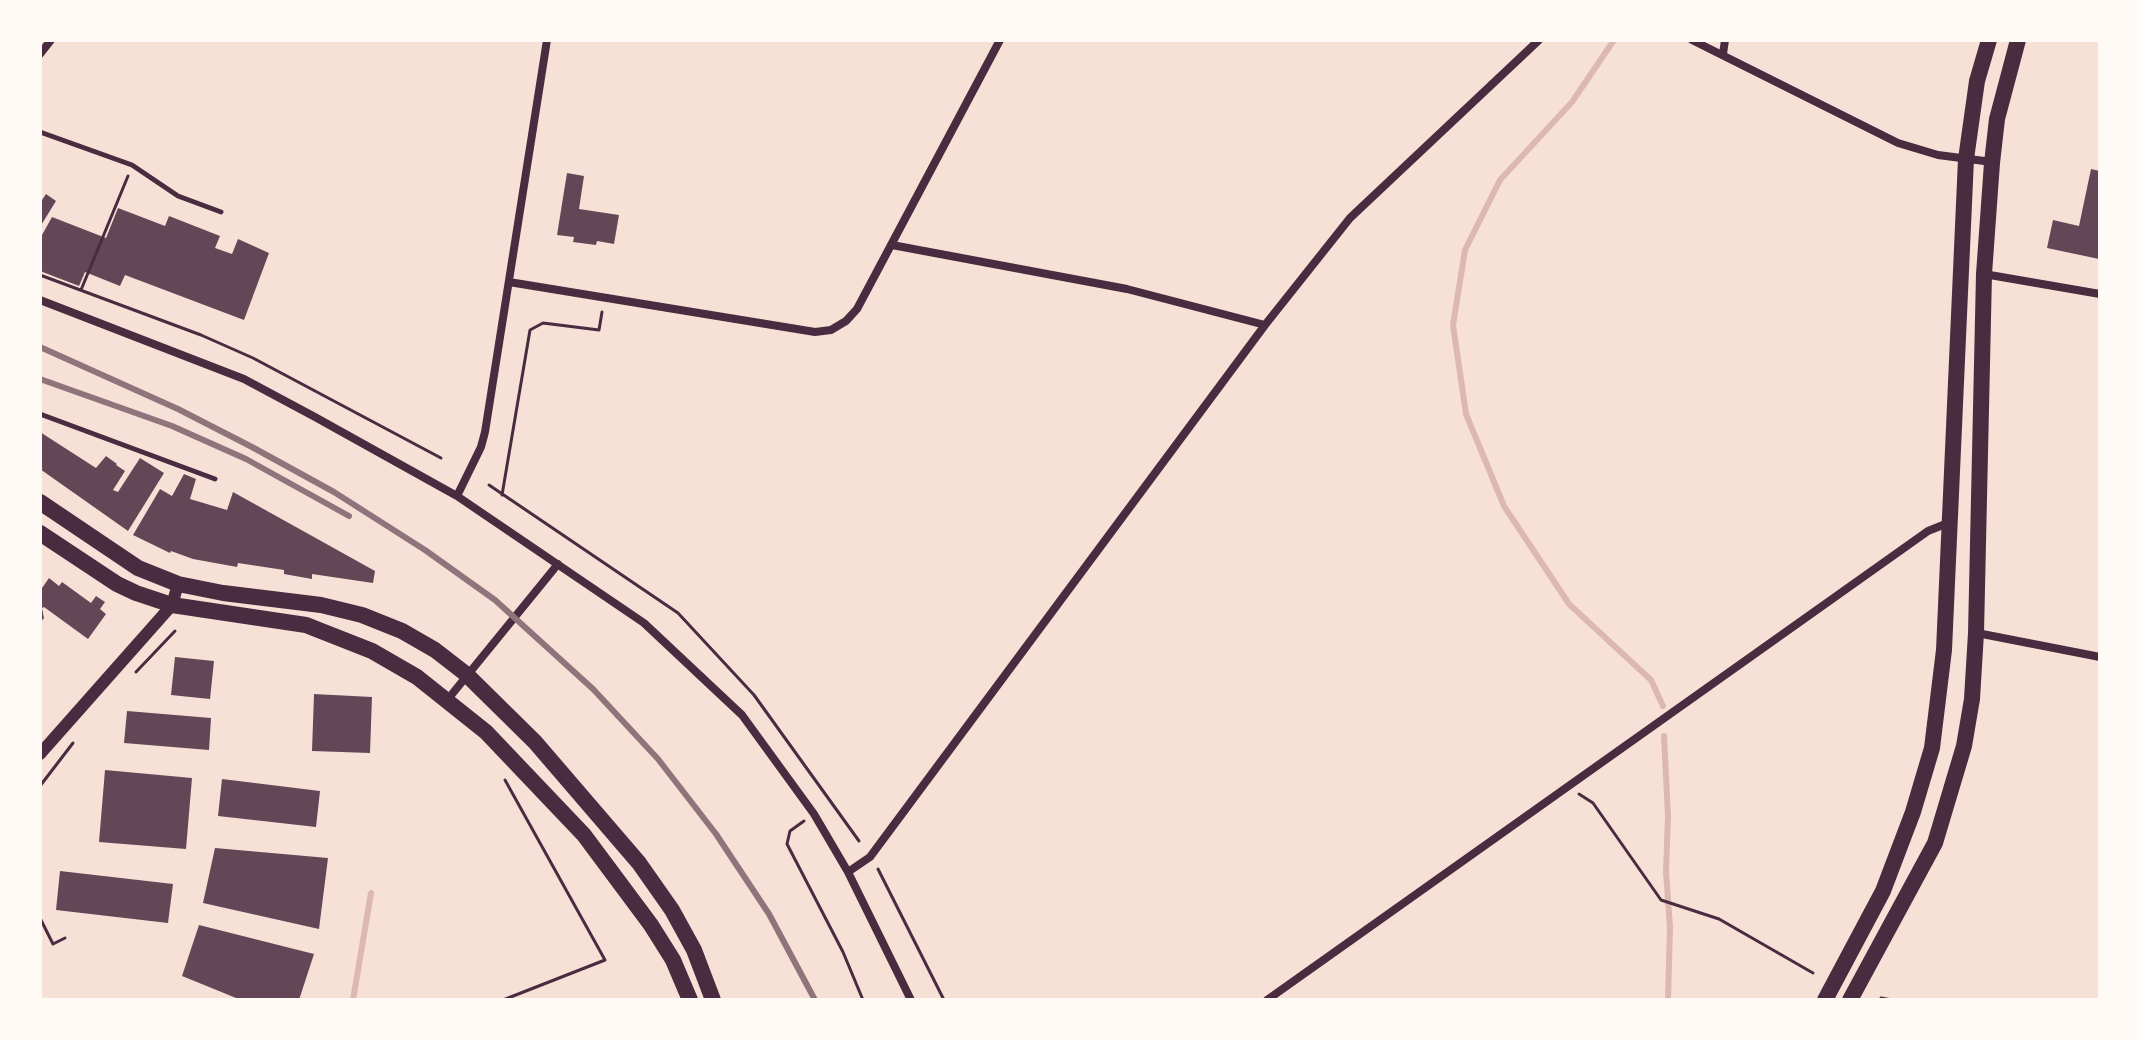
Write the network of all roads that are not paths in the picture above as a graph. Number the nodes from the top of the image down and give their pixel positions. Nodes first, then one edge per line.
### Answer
1 (51, 40) edge
2 (547, 40) edge
3 (1000, 40) edge
4 (1539, 40) edge
5 (1692, 40) edge
6 (1725, 40) edge
7 (1989, 40) edge
8 (2018, 40) edge
9 (40, 54) edge
10 (1723, 54) junction
11 (40, 132) edge
12 (1966, 159) junction
13 (1992, 163) junction
14 (221, 212) dead end
15 (892, 245) junction
16 (1984, 274) junction
17 (509, 282) junction
18 (2100, 294) edge
19 (40, 300) edge
20 (1265, 325) junction
21 (40, 414) edge
22 (215, 479) dead end
23 (457, 496) junction
24 (40, 502) edge
25 (1948, 523) junction
26 (40, 533) edge
27 (558, 564) junction
28 (178, 584) junction
29 (172, 605) junction
30 (1976, 633) junction
31 (2100, 657) edge
32 (466, 674) junction
33 (448, 699) junction
34 (40, 754) edge
35 (848, 872) junction
36 (690, 1000) edge
37 (713, 1000) edge
38 (911, 1000) edge
39 (1267, 1000) edge
40 (1825, 1000) edge
41 (1850, 1000) edge

1 - 9 street
2 - 17 street
3 - 15 street
4 - 20 street
5 - 10 street
6 - 10 street
7 - 12 highway
8 - 13 highway
10 - 12 street
11 - 14 lane
12 - 13 street
12 - 25 highway
13 - 16 highway
15 - 17 street
15 - 20 street
16 - 18 street
16 - 30 highway
17 - 23 street
19 - 23 street
20 - 35 street
21 - 22 lane
23 - 27 street
24 - 28 highway
25 - 39 street
25 - 40 highway
26 - 29 highway
27 - 32 street
27 - 35 street
28 - 29 street
28 - 32 highway
29 - 33 highway
29 - 34 street
30 - 31 street
30 - 41 highway
32 - 33 street
32 - 37 highway
33 - 36 highway
35 - 38 street

